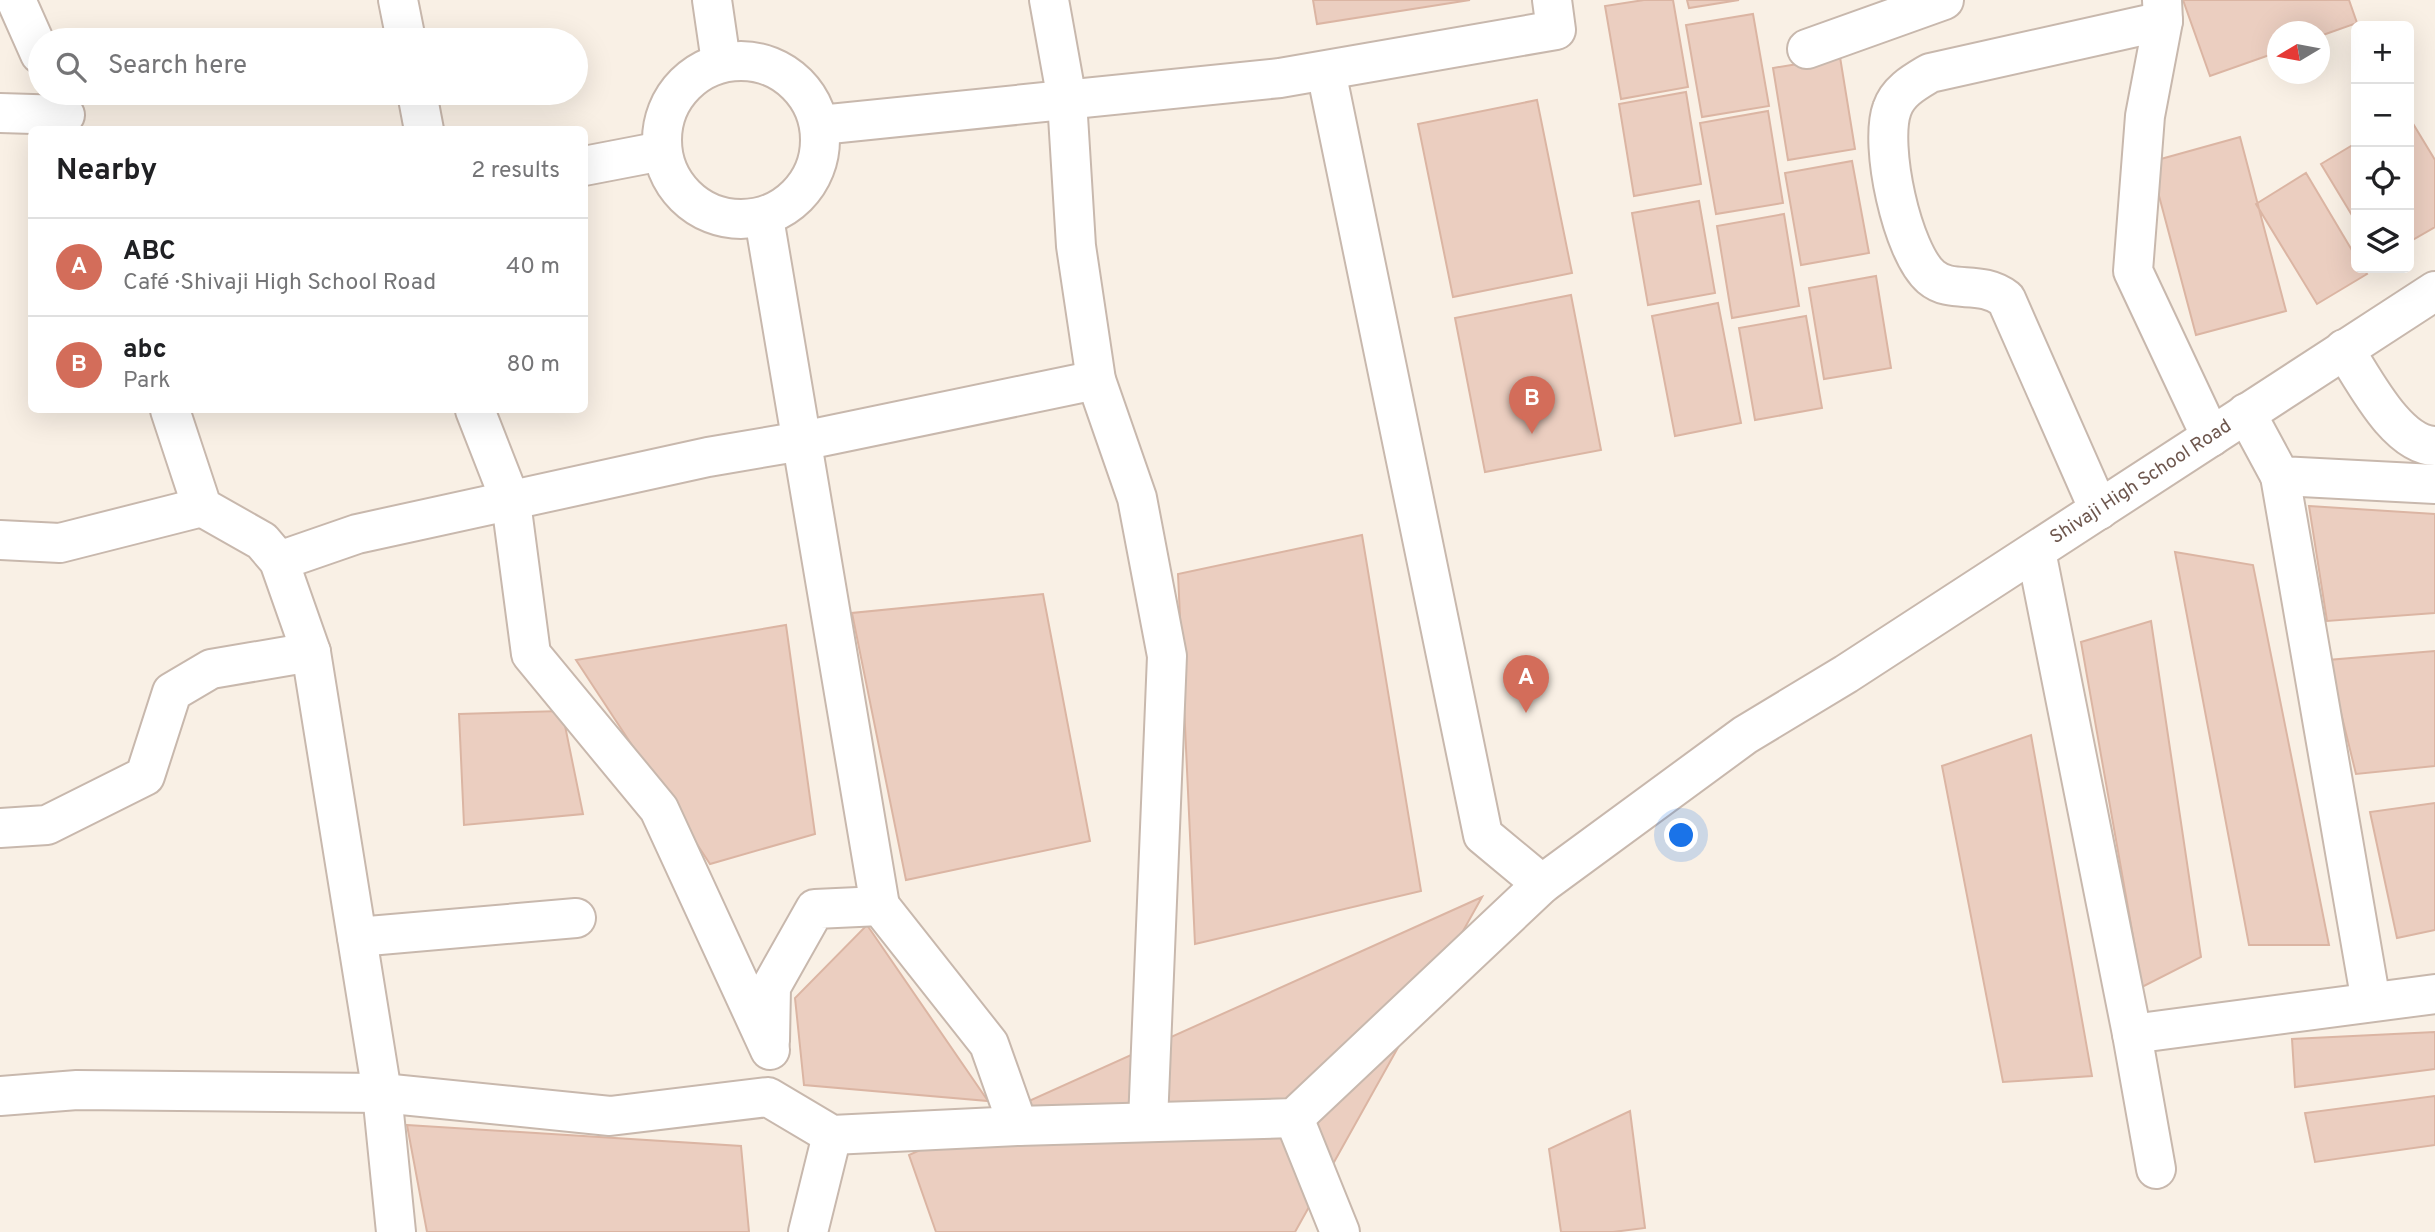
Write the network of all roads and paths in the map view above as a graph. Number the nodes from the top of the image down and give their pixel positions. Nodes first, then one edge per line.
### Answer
1 (16, 0) edge
2 (398, 0) edge
3 (712, 0) edge
4 (1049, 0) edge
5 (1552, 0) edge
6 (1944, 0) edge
7 (2162, 11) edge
8 (28, 28) edge
9 (404, 28) edge
10 (1807, 48) dead end
11 (721, 62) junction
12 (1326, 71) junction
13 (1066, 100) junction
14 (419, 105) edge
15 (64, 112) edge
16 (0, 113) edge
17 (820, 125) junction
18 (423, 126) edge
19 (662, 151) junction
20 (588, 165) edge
21 (764, 218) junction
22 (2435, 290) edge
23 (2344, 349) junction
24 (1096, 380) junction
25 (171, 413) edge
26 (476, 413) edge
27 (2246, 413) junction
28 (2211, 438) junction
29 (802, 441) junction
30 (2435, 446) edge
31 (2280, 476) junction
32 (2435, 484) edge
33 (511, 502) junction
34 (202, 507) junction
35 (2099, 510) junction
36 (0, 540) edge
37 (2036, 551) junction
38 (279, 561) junction
39 (311, 652) junction
40 (0, 828) edge
41 (1542, 884) junction
42 (880, 906) junction
43 (576, 918) dead end
44 (357, 937) junction
45 (2435, 994) edge
46 (2371, 1002) junction
47 (2132, 1034) junction
48 (770, 1050) junction
49 (382, 1093) junction
50 (0, 1096) edge
51 (768, 1097) junction
52 (1294, 1118) junction
53 (1148, 1122) junction
54 (1018, 1126) junction
55 (832, 1135) junction
56 (2157, 1169) dead end
57 (397, 1232) edge
58 (808, 1232) edge
59 (1340, 1232) edge

1 - 8 street
2 - 9 street
3 - 11 street
4 - 13 street
5 - 12 street
6 - 10 street
7 - 28 street
7 - 35 street
11 - 17 street
11 - 19 street
12 - 13 street
12 - 41 street
13 - 17 street
13 - 24 street
14 - 18 street
15 - 16 street
17 - 21 street
19 - 20 street
19 - 21 street
21 - 29 street
22 - 23 street, Shivaji High School Road
23 - 27 street, Shivaji High School Road
23 - 30 street
24 - 29 street
24 - 53 street
25 - 34 street
26 - 33 street
27 - 28 street, Shivaji High School Road
27 - 31 street
28 - 35 street, Shivaji High School Road
29 - 33 street
29 - 42 street
31 - 32 street
31 - 46 street
33 - 38 street
33 - 48 street
34 - 36 street
34 - 38 street
35 - 37 street, Shivaji High School Road
37 - 41 street, Shivaji High School Road
37 - 47 street
38 - 39 street
39 - 40 street
39 - 44 street
41 - 52 street, Shivaji High School Road
42 - 48 street
42 - 54 street
43 - 44 street
44 - 49 street
45 - 46 street
46 - 47 street
47 - 56 street
48 - 51 street
49 - 50 street
49 - 51 street
49 - 57 street
51 - 55 street
52 - 53 street
52 - 59 street
53 - 54 street
54 - 55 street
55 - 58 street

